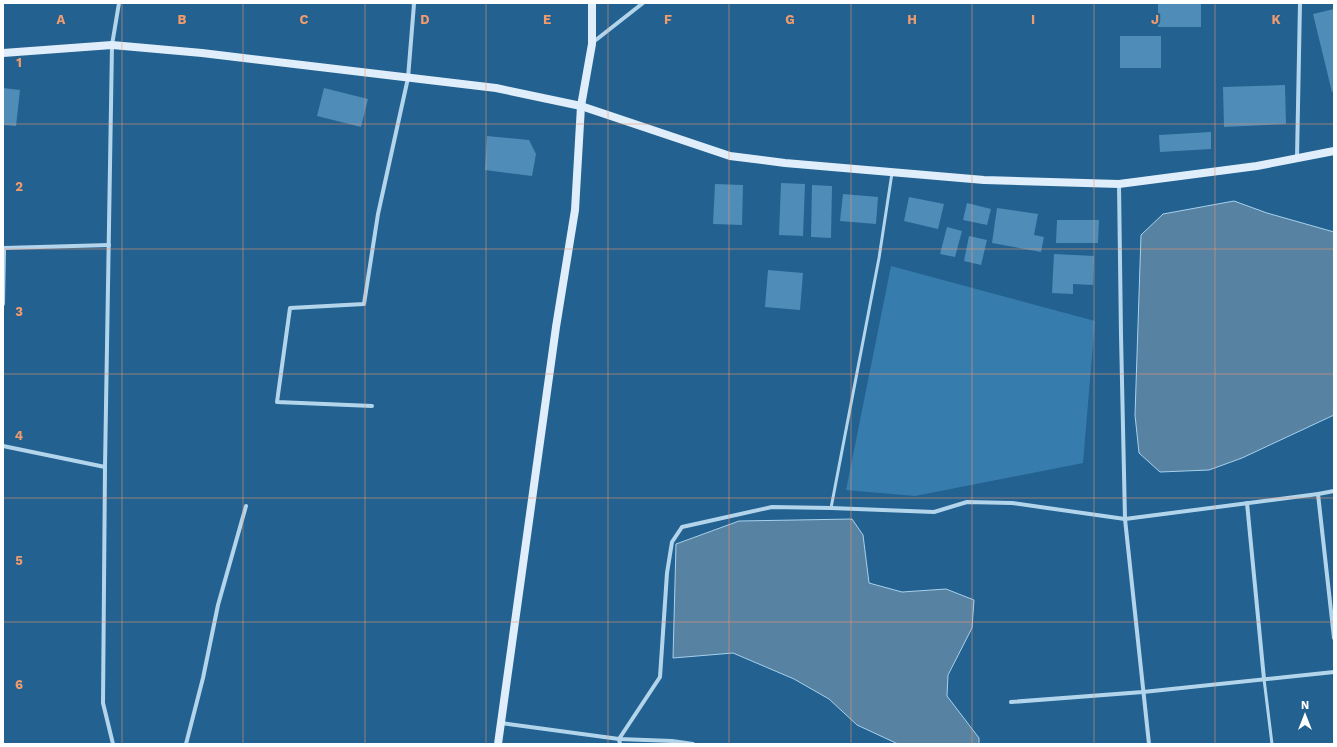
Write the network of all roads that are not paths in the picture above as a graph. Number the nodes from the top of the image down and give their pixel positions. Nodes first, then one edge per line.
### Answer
1 (118, 3) edge
2 (414, 3) edge
3 (592, 3) edge
4 (643, 3) edge
5 (1300, 3) edge
6 (592, 44) junction
7 (112, 45) junction
8 (3, 53) edge
9 (408, 78) junction
10 (581, 106) junction
11 (1334, 151) edge
12 (1296, 158) junction
13 (892, 172) junction
14 (1119, 184) junction
15 (109, 245) junction
16 (3, 304) edge
17 (372, 406) dead end
18 (3, 446) edge
19 (105, 467) junction
20 (1334, 491) edge
21 (1318, 494) junction
22 (1247, 503) junction
23 (246, 506) dead end
24 (831, 508) junction
25 (1125, 519) junction
26 (1334, 638) edge
27 (1334, 672) edge
28 (1264, 680) junction
29 (1143, 692) junction
30 (1011, 702) dead end
31 (501, 723) junction
32 (620, 742) edge
33 (113, 744) edge
34 (186, 744) edge
35 (498, 744) edge
36 (692, 744) edge
37 (1149, 744) edge
38 (1272, 744) edge

1 - 7 street
2 - 9 street
3 - 6 street
4 - 6 street
5 - 12 street
6 - 10 street
7 - 8 street
7 - 9 street
7 - 15 street
9 - 10 street
9 - 17 street
10 - 13 street
10 - 31 street
11 - 12 street
12 - 14 street
13 - 14 street
13 - 24 lane
14 - 25 street
15 - 16 street
15 - 19 street
18 - 19 street
19 - 33 street
20 - 21 street
21 - 22 street
21 - 26 street
22 - 25 street
22 - 28 street
23 - 34 street
24 - 25 street
24 - 32 street
25 - 29 street
27 - 28 street
28 - 29 street
28 - 38 lane
29 - 30 street
29 - 37 street
31 - 32 street
31 - 35 street
32 - 36 street

